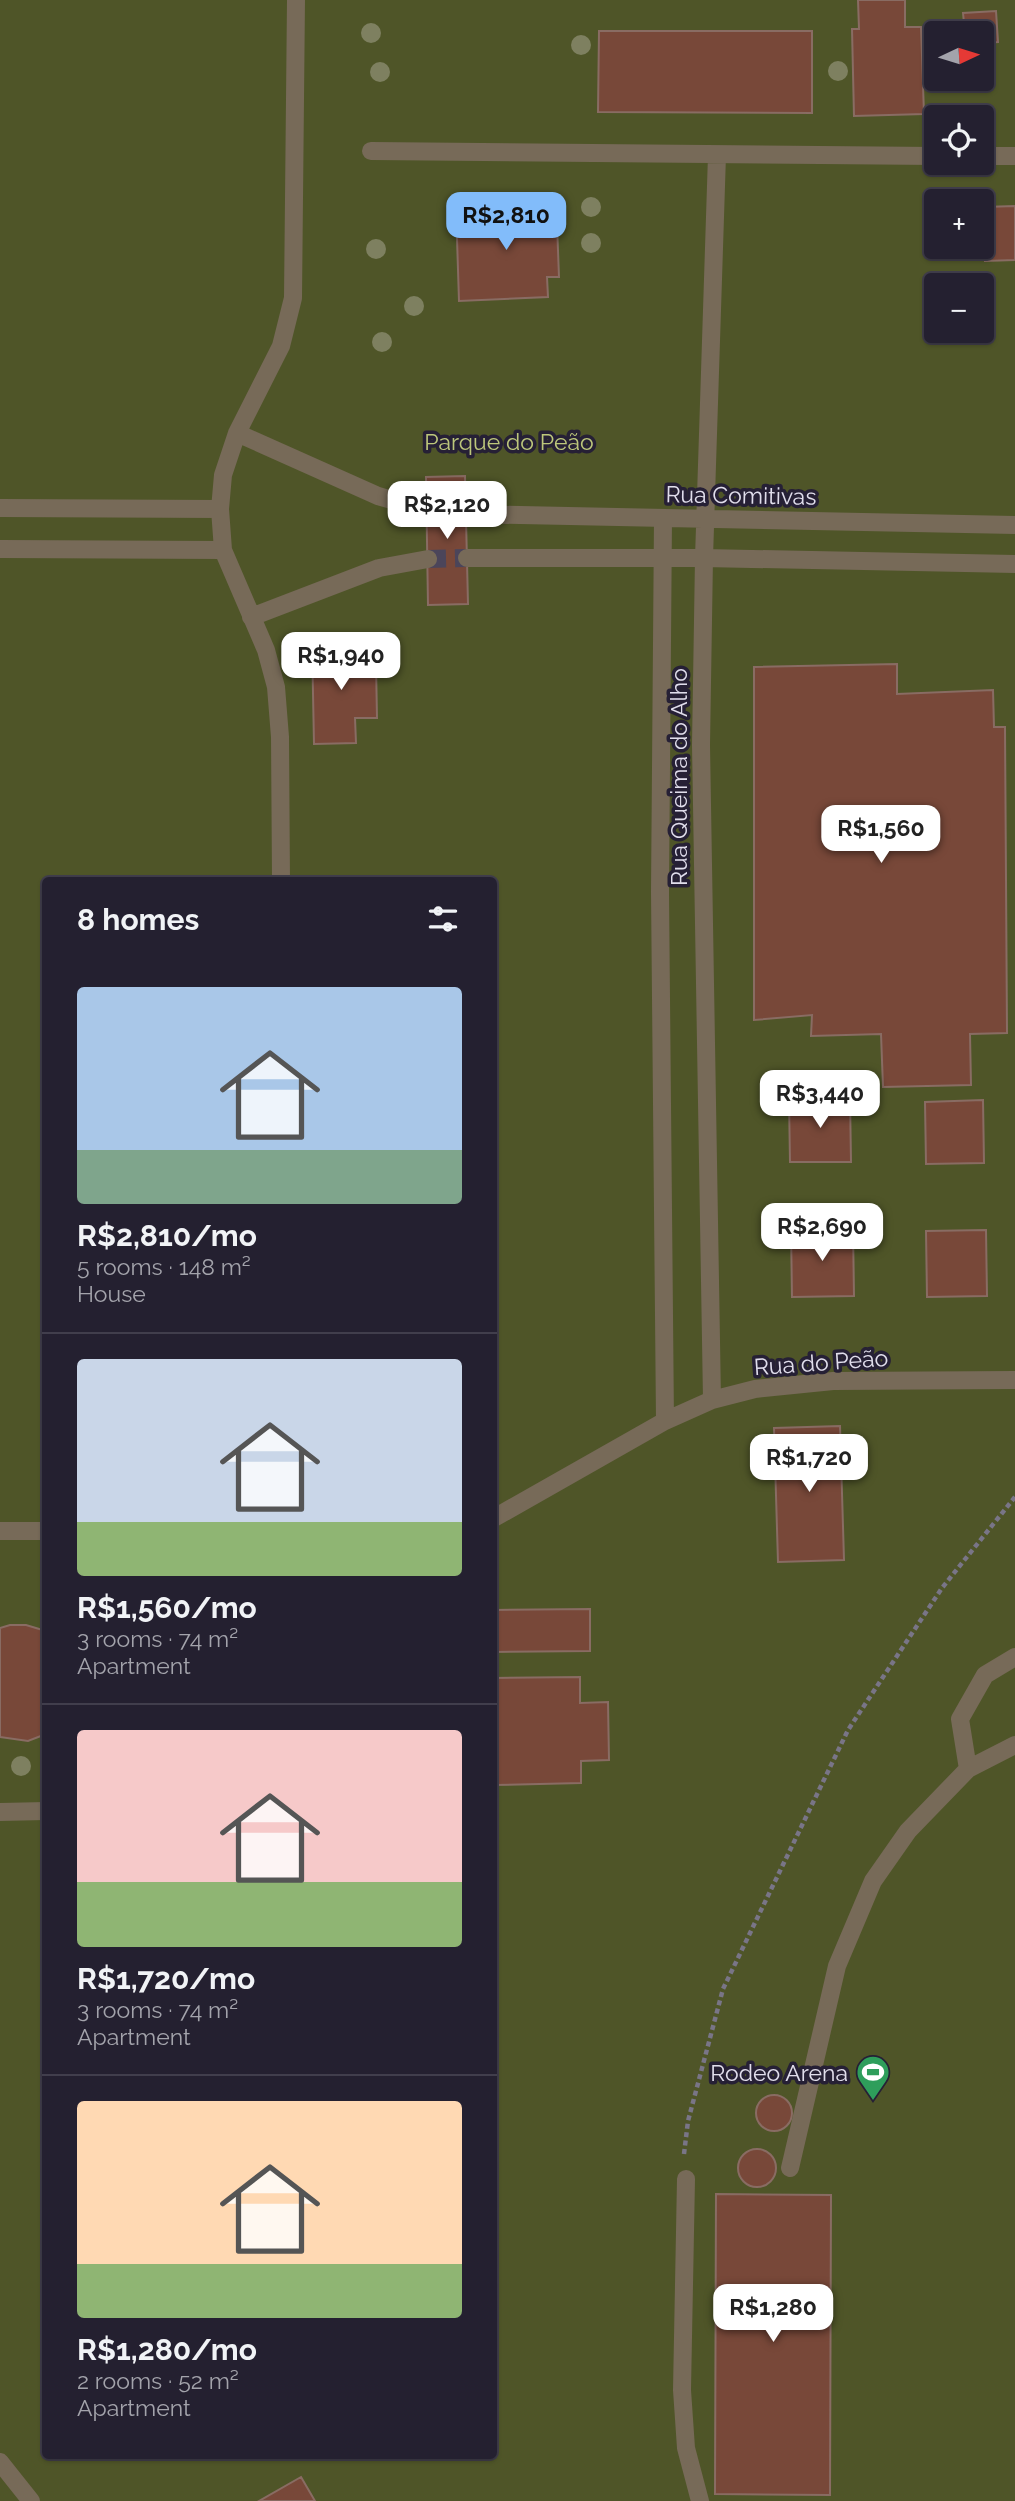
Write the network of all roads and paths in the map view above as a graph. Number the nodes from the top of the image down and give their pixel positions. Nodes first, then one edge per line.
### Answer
1 (296, 0) edge
2 (371, 151) dead end
3 (717, 155) junction
4 (924, 156) edge
5 (994, 156) edge
6 (1015, 156) edge
7 (237, 433) junction
8 (0, 508) edge
9 (220, 509) junction
10 (426, 510) tunnel mouth
11 (466, 514) tunnel mouth
12 (663, 518) junction
13 (706, 519) junction
14 (1015, 524) edge
15 (0, 549) edge
16 (223, 550) junction
17 (467, 558) tunnel mouth
18 (662, 558) junction
19 (704, 558) junction
20 (428, 559) tunnel mouth
21 (1015, 564) edge
22 (251, 617) junction
23 (281, 877) edge
24 (1015, 1380) edge
25 (712, 1400) junction
26 (665, 1421) junction
27 (1015, 1497) edge
28 (497, 1516) edge
29 (0, 1531) edge
30 (42, 1531) edge
31 (1015, 1657) edge
32 (1015, 1745) edge
33 (968, 1769) junction
34 (42, 1811) edge
35 (0, 1812) edge
36 (790, 2168) dead end
37 (686, 2179) joint
38 (0, 2462) edge
39 (32, 2501) edge
40 (699, 2501) edge

1 - 7 lane
2 - 3 lane
3 - 4 lane
3 - 13 lane, Rua Queima do Alho
5 - 6 lane
7 - 9 lane
7 - 10 lane
8 - 9 lane
9 - 16 lane
11 - 12 lane, Rua Comitivas
12 - 13 lane, Rua Comitivas
12 - 18 lane, Rua Queima do Alho
13 - 14 lane, Rua Comitivas
13 - 19 lane, Rua Queima do Alho
15 - 16 lane
16 - 22 lane
17 - 18 lane
18 - 19 lane
18 - 26 lane, Rua Queima do Alho
19 - 21 lane
19 - 25 lane, Rua Queima do Alho
20 - 22 lane
22 - 23 lane
24 - 25 lane, Rua do Peão
25 - 26 lane, Rua do Peão
26 - 28 lane, Rua do Peão
27 - 37 path
29 - 30 lane
31 - 33 lane
32 - 33 lane
33 - 36 lane
34 - 35 lane
37 - 40 lane
38 - 39 lane

